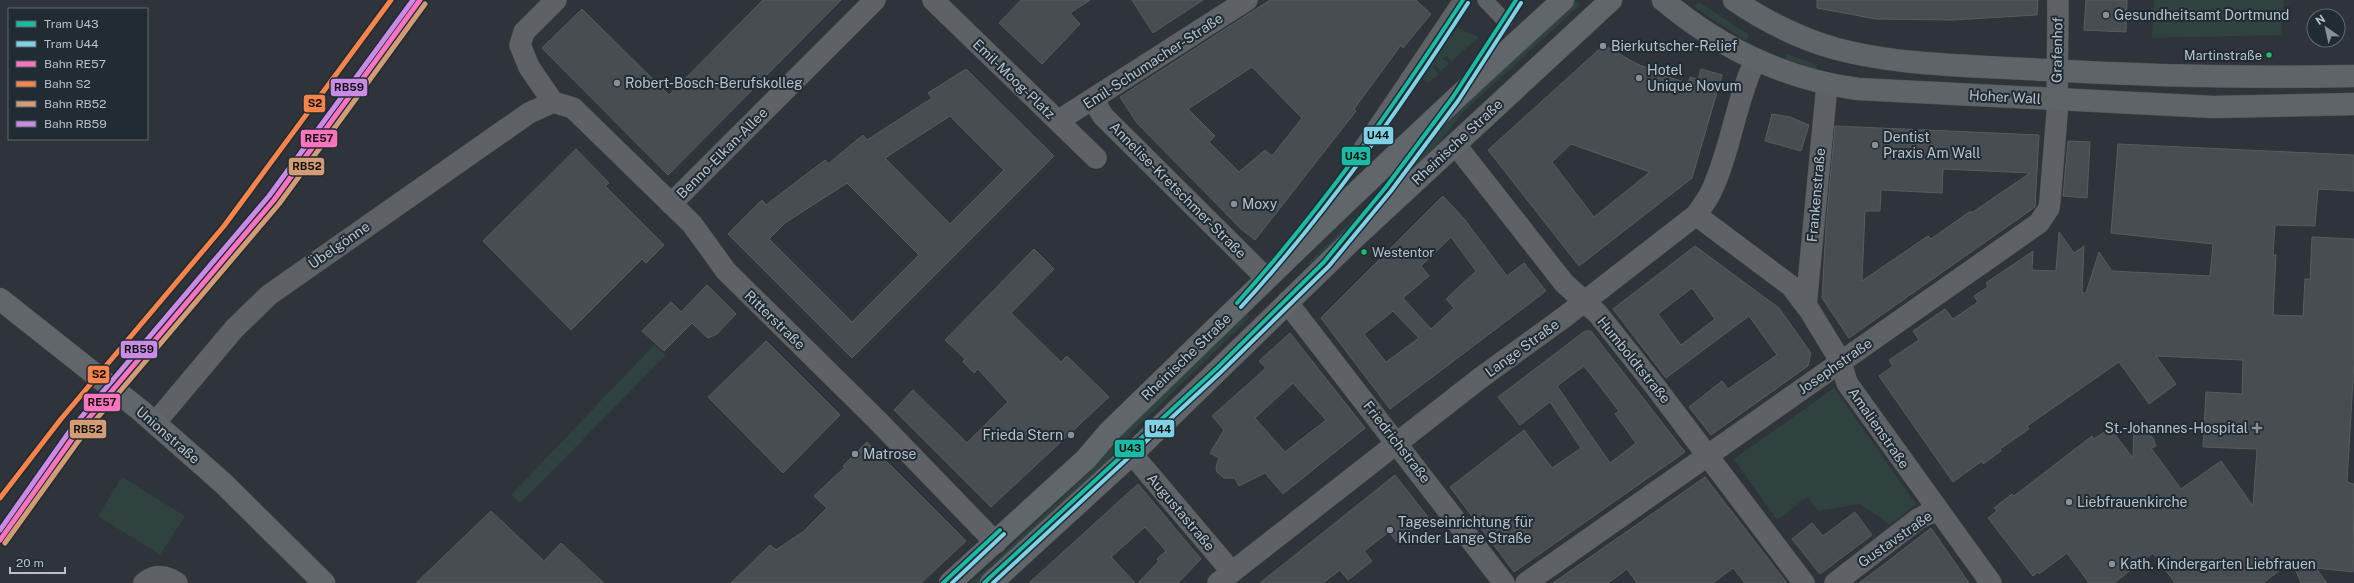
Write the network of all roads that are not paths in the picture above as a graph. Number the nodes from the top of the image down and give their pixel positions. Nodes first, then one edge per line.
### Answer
1 (556, 0) edge
2 (875, 0) edge
3 (933, 0) edge
4 (1247, 0) edge
5 (1460, 0) edge
6 (1484, 0) edge
7 (1563, 0) edge
8 (1610, 0) edge
9 (1734, 0) edge
10 (2058, 0) edge
11 (1669, 5) edge
12 (1505, 21) dead end
13 (1752, 68) junction
14 (2056, 70) junction
15 (2354, 76) edge
16 (1827, 84) junction
17 (1098, 97) junction
18 (2056, 99) junction
19 (553, 102) junction
20 (2354, 104) edge
21 (1058, 122) junction
22 (1455, 144) junction
23 (1096, 158) dead end
24 (1352, 163) dead end
25 (671, 204) junction
26 (1696, 215) junction
27 (1267, 279) junction
28 (0, 299) edge
29 (1585, 301) junction
30 (1288, 302) junction
31 (1806, 306) junction
32 (1841, 362) junction
33 (155, 423) junction
34 (1397, 442) junction
35 (1132, 454) junction
36 (1708, 454) junction
37 (1936, 510) junction
38 (996, 543) junction
39 (1224, 577) edge
40 (144, 583) edge
41 (177, 583) edge
42 (324, 583) edge
43 (950, 583) edge
44 (991, 583) edge
45 (1504, 583) edge
46 (1526, 583) edge
47 (1804, 583) edge
48 (1835, 583) edge
49 (1990, 583) edge

1 - 19 street
2 - 25 street, Benno-Elkan-Allee
3 - 21 street, Emil-Moog-Platz
4 - 17 street, Emil-Schumacher-Straße
5 - 24 street
6 - 12 street
7 - 27 main road, Rheinische Straße
8 - 22 main road, Rheinische Straße
9 - 14 main road
10 - 14 street, Grafenhof
11 - 13 main road, Hoher Wall
13 - 16 main road, Hoher Wall
13 - 26 street, Lange Straße
14 - 15 main road
14 - 18 street, Grafenhof
16 - 18 main road, Hoher Wall
16 - 31 street, Frankenstraße
17 - 21 street, Emil-Schumacher-Straße
17 - 27 street, Annelise-Kretschmer-Straße
18 - 20 main road, Hoher Wall
18 - 32 street, Josephstraße
19 - 25 street, Ritterstraße
19 - 33 street, Übelgönne
21 - 23 street, Emil-Moog-Platz
22 - 29 street, Humboldtstraße
22 - 30 main road, Rheinische Straße
25 - 38 street, Ritterstraße
26 - 29 street, Lange Straße
26 - 31 street, Amalienstraße
27 - 30 main road
27 - 38 main road, Rheinische Straße
28 - 33 main road, Unionstraße
29 - 34 street, Lange Straße
29 - 36 street, Humboldtstraße
30 - 34 street, Friedrichstraße
30 - 35 main road, Rheinische Straße
31 - 32 street, Amalienstraße
32 - 36 street, Josephstraße
32 - 37 street, Amalienstraße
33 - 42 main road, Unionstraße
34 - 39 street, Lange Straße
34 - 45 street, Friedrichstraße
35 - 39 street, Augustastraße
35 - 44 main road, Rheinische Straße
36 - 46 street, Josephstraße
36 - 47 street, Humboldtstraße
37 - 48 street, Gustavstraße
37 - 49 street, Amalienstraße
38 - 43 main road, Rheinische Straße
40 - 41 street

